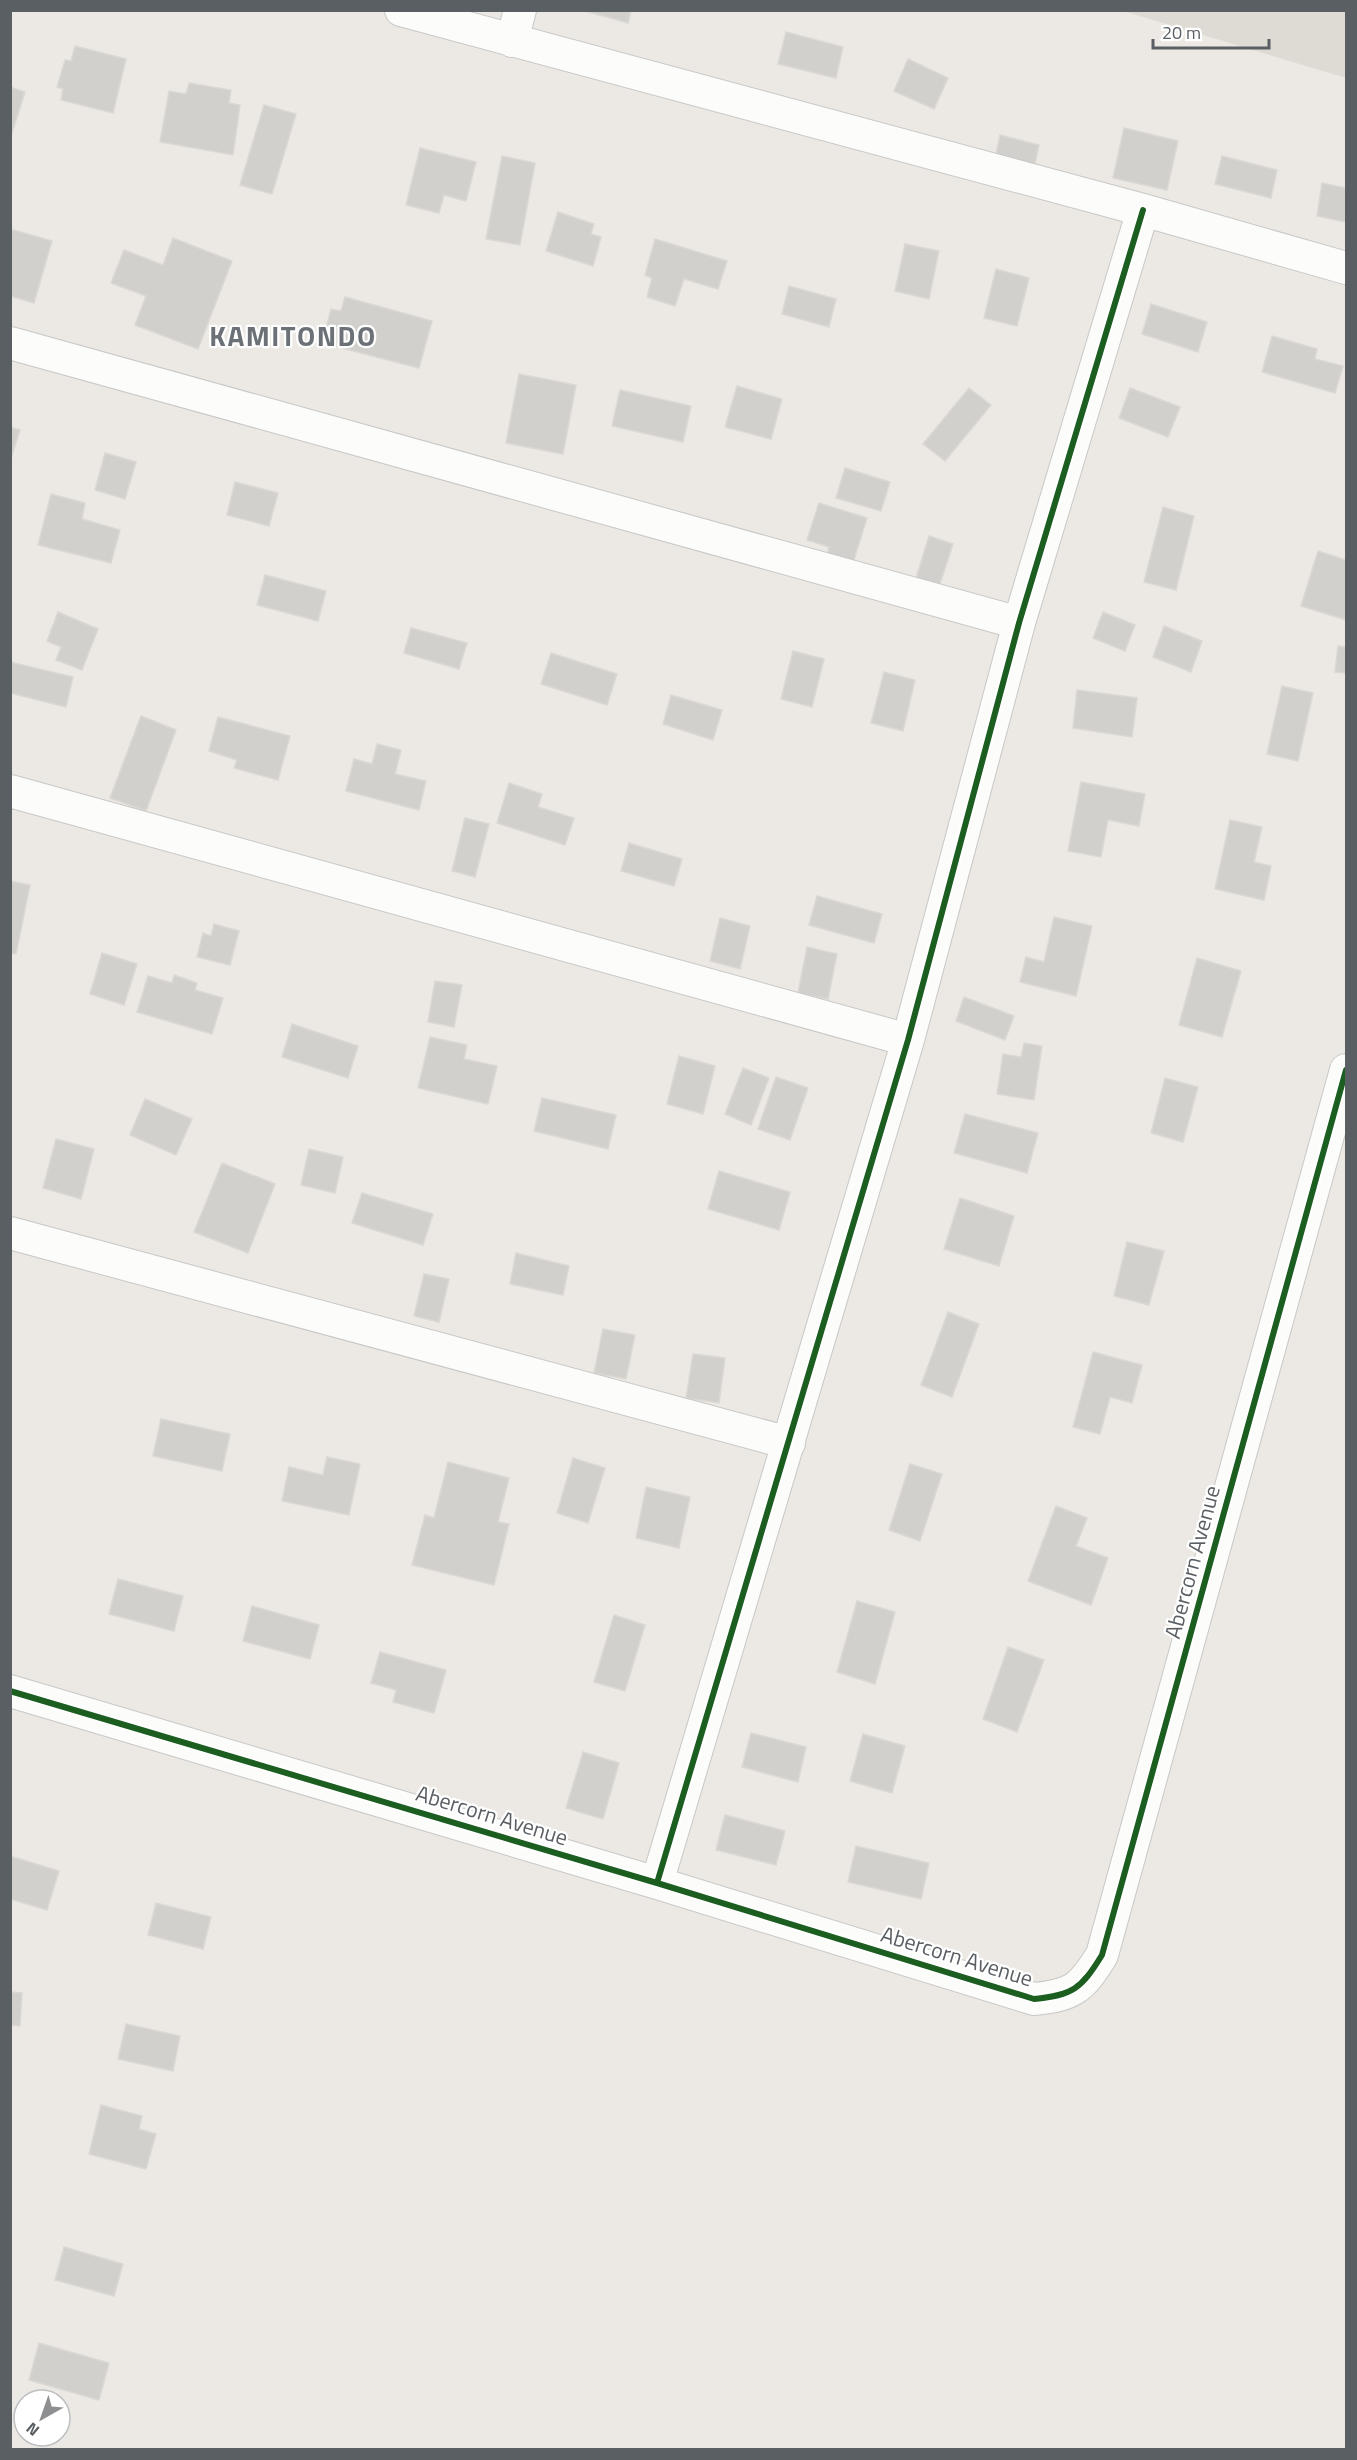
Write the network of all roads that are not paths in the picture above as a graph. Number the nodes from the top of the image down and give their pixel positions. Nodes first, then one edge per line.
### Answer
1 (401, 10) edge
2 (520, 10) edge
3 (512, 41) junction
4 (1143, 210) junction
5 (1347, 268) edge
6 (10, 343) edge
7 (1019, 623) junction
8 (10, 792) edge
9 (908, 1040) junction
10 (1347, 1070) edge
11 (10, 1233) edge
12 (789, 1443) junction
13 (10, 1691) edge
14 (657, 1883) junction

1 - 3 street
2 - 3 street
3 - 4 street
4 - 5 street
4 - 7 street
6 - 7 street
7 - 9 street
8 - 9 street
9 - 12 street
10 - 14 street, Abercorn Avenue
11 - 12 street
12 - 14 street
13 - 14 street, Abercorn Avenue

